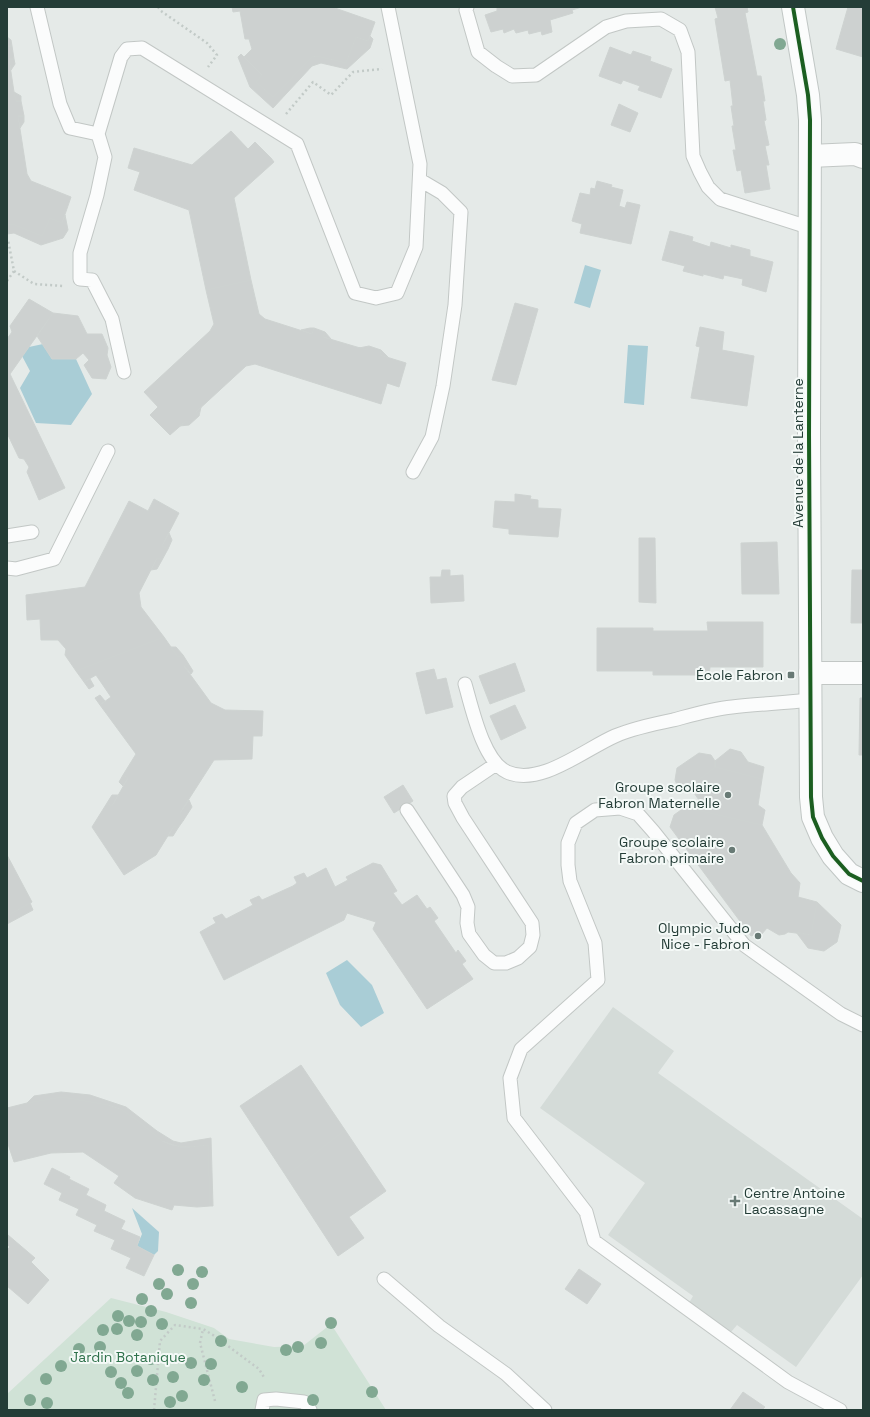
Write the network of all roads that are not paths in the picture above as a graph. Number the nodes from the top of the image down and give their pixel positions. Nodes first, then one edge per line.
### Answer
1 (37, 7) edge
2 (388, 7) edge
3 (467, 7) edge
4 (793, 7) edge
5 (98, 134) junction
6 (810, 156) junction
7 (863, 157) edge
8 (420, 180) junction
9 (811, 228) junction
10 (124, 372) dead end
11 (108, 451) dead end
12 (414, 472) dead end
13 (32, 532) dead end
14 (7, 536) edge
15 (7, 568) edge
16 (810, 673) junction
17 (863, 673) edge
18 (465, 684) dead end
19 (810, 700) junction
20 (496, 764) junction
21 (407, 810) dead end
22 (863, 881) edge
23 (863, 1025) edge
24 (384, 1279) dead end
25 (262, 1410) edge
26 (310, 1410) edge
27 (544, 1410) edge
28 (840, 1410) edge

1 - 5 lane
2 - 8 lane
3 - 9 lane
4 - 6 street, Avenue de la Lanterne
5 - 8 lane
5 - 10 lane
6 - 7 street
6 - 9 street, Avenue de la Lanterne
8 - 12 lane
9 - 16 street, Avenue de la Lanterne
11 - 15 lane
13 - 14 lane
16 - 17 street
16 - 19 street, Avenue de la Lanterne
18 - 20 lane
19 - 20 lane
19 - 22 street, Avenue de la Lanterne
20 - 21 lane
23 - 28 lane
24 - 27 lane
25 - 26 lane

